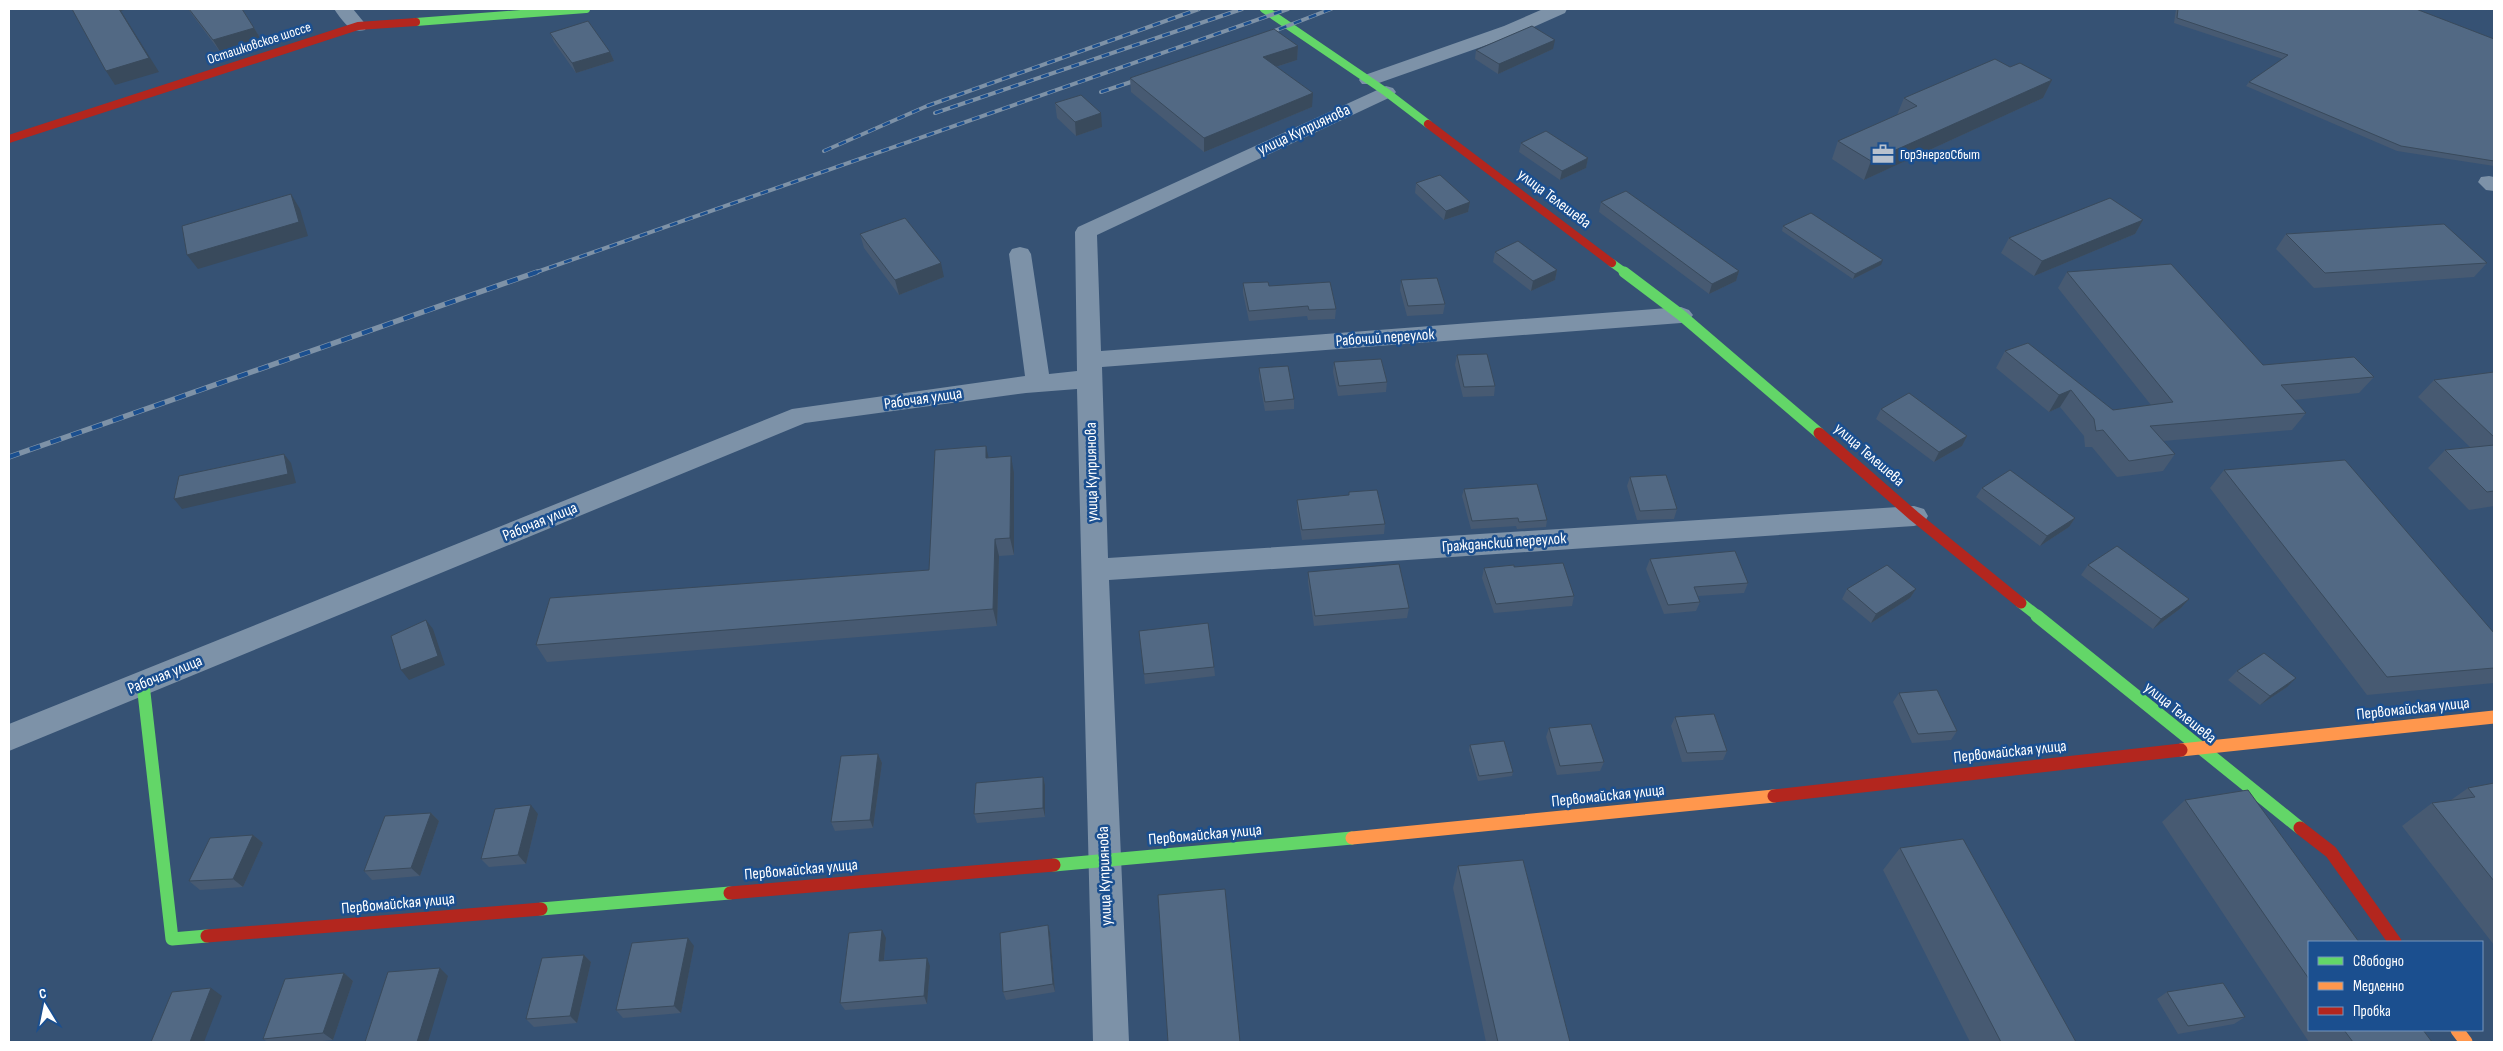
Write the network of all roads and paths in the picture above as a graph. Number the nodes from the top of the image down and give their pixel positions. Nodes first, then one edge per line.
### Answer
1 (343, 9) edge
2 (586, 9) edge
3 (1264, 9) edge
4 (1558, 9) edge
5 (358, 26) junction
6 (1377, 86) junction
7 (9, 139) edge
8 (1020, 254) dead end
9 (1680, 315) junction
10 (1090, 370) junction
11 (1038, 383) junction
12 (1914, 516) junction
13 (1094, 570) junction
14 (143, 684) junction
15 (2494, 717) edge
16 (9, 738) edge
17 (2197, 748) junction
18 (1104, 861) junction
19 (2394, 941) edge
20 (2458, 1031) edge
21 (1111, 1042) edge
22 (2466, 1042) edge

1 - 5 street
2 - 5 street, Осташковское шоссе
3 - 6 street, улица Телешева
4 - 6 street
5 - 7 street, Осташковское шоссе
6 - 9 street, улица Телешева
6 - 10 street, улица Куприянова
8 - 11 street
9 - 10 street, Рабочий переулок
9 - 12 street, улица Телешева
10 - 11 street, Рабочая улица
10 - 13 street, улица Куприянова
11 - 14 street, Рабочая улица
12 - 13 street, Гражданский переулок
12 - 17 street, улица Телешева
13 - 18 street, улица Куприянова
14 - 16 street, Рабочая улица
14 - 18 street, Первомайская улица
15 - 17 street, Первомайская улица
17 - 18 street, Первомайская улица
17 - 19 street, улица Телешева
18 - 21 street, улица Куприянова
20 - 22 street

